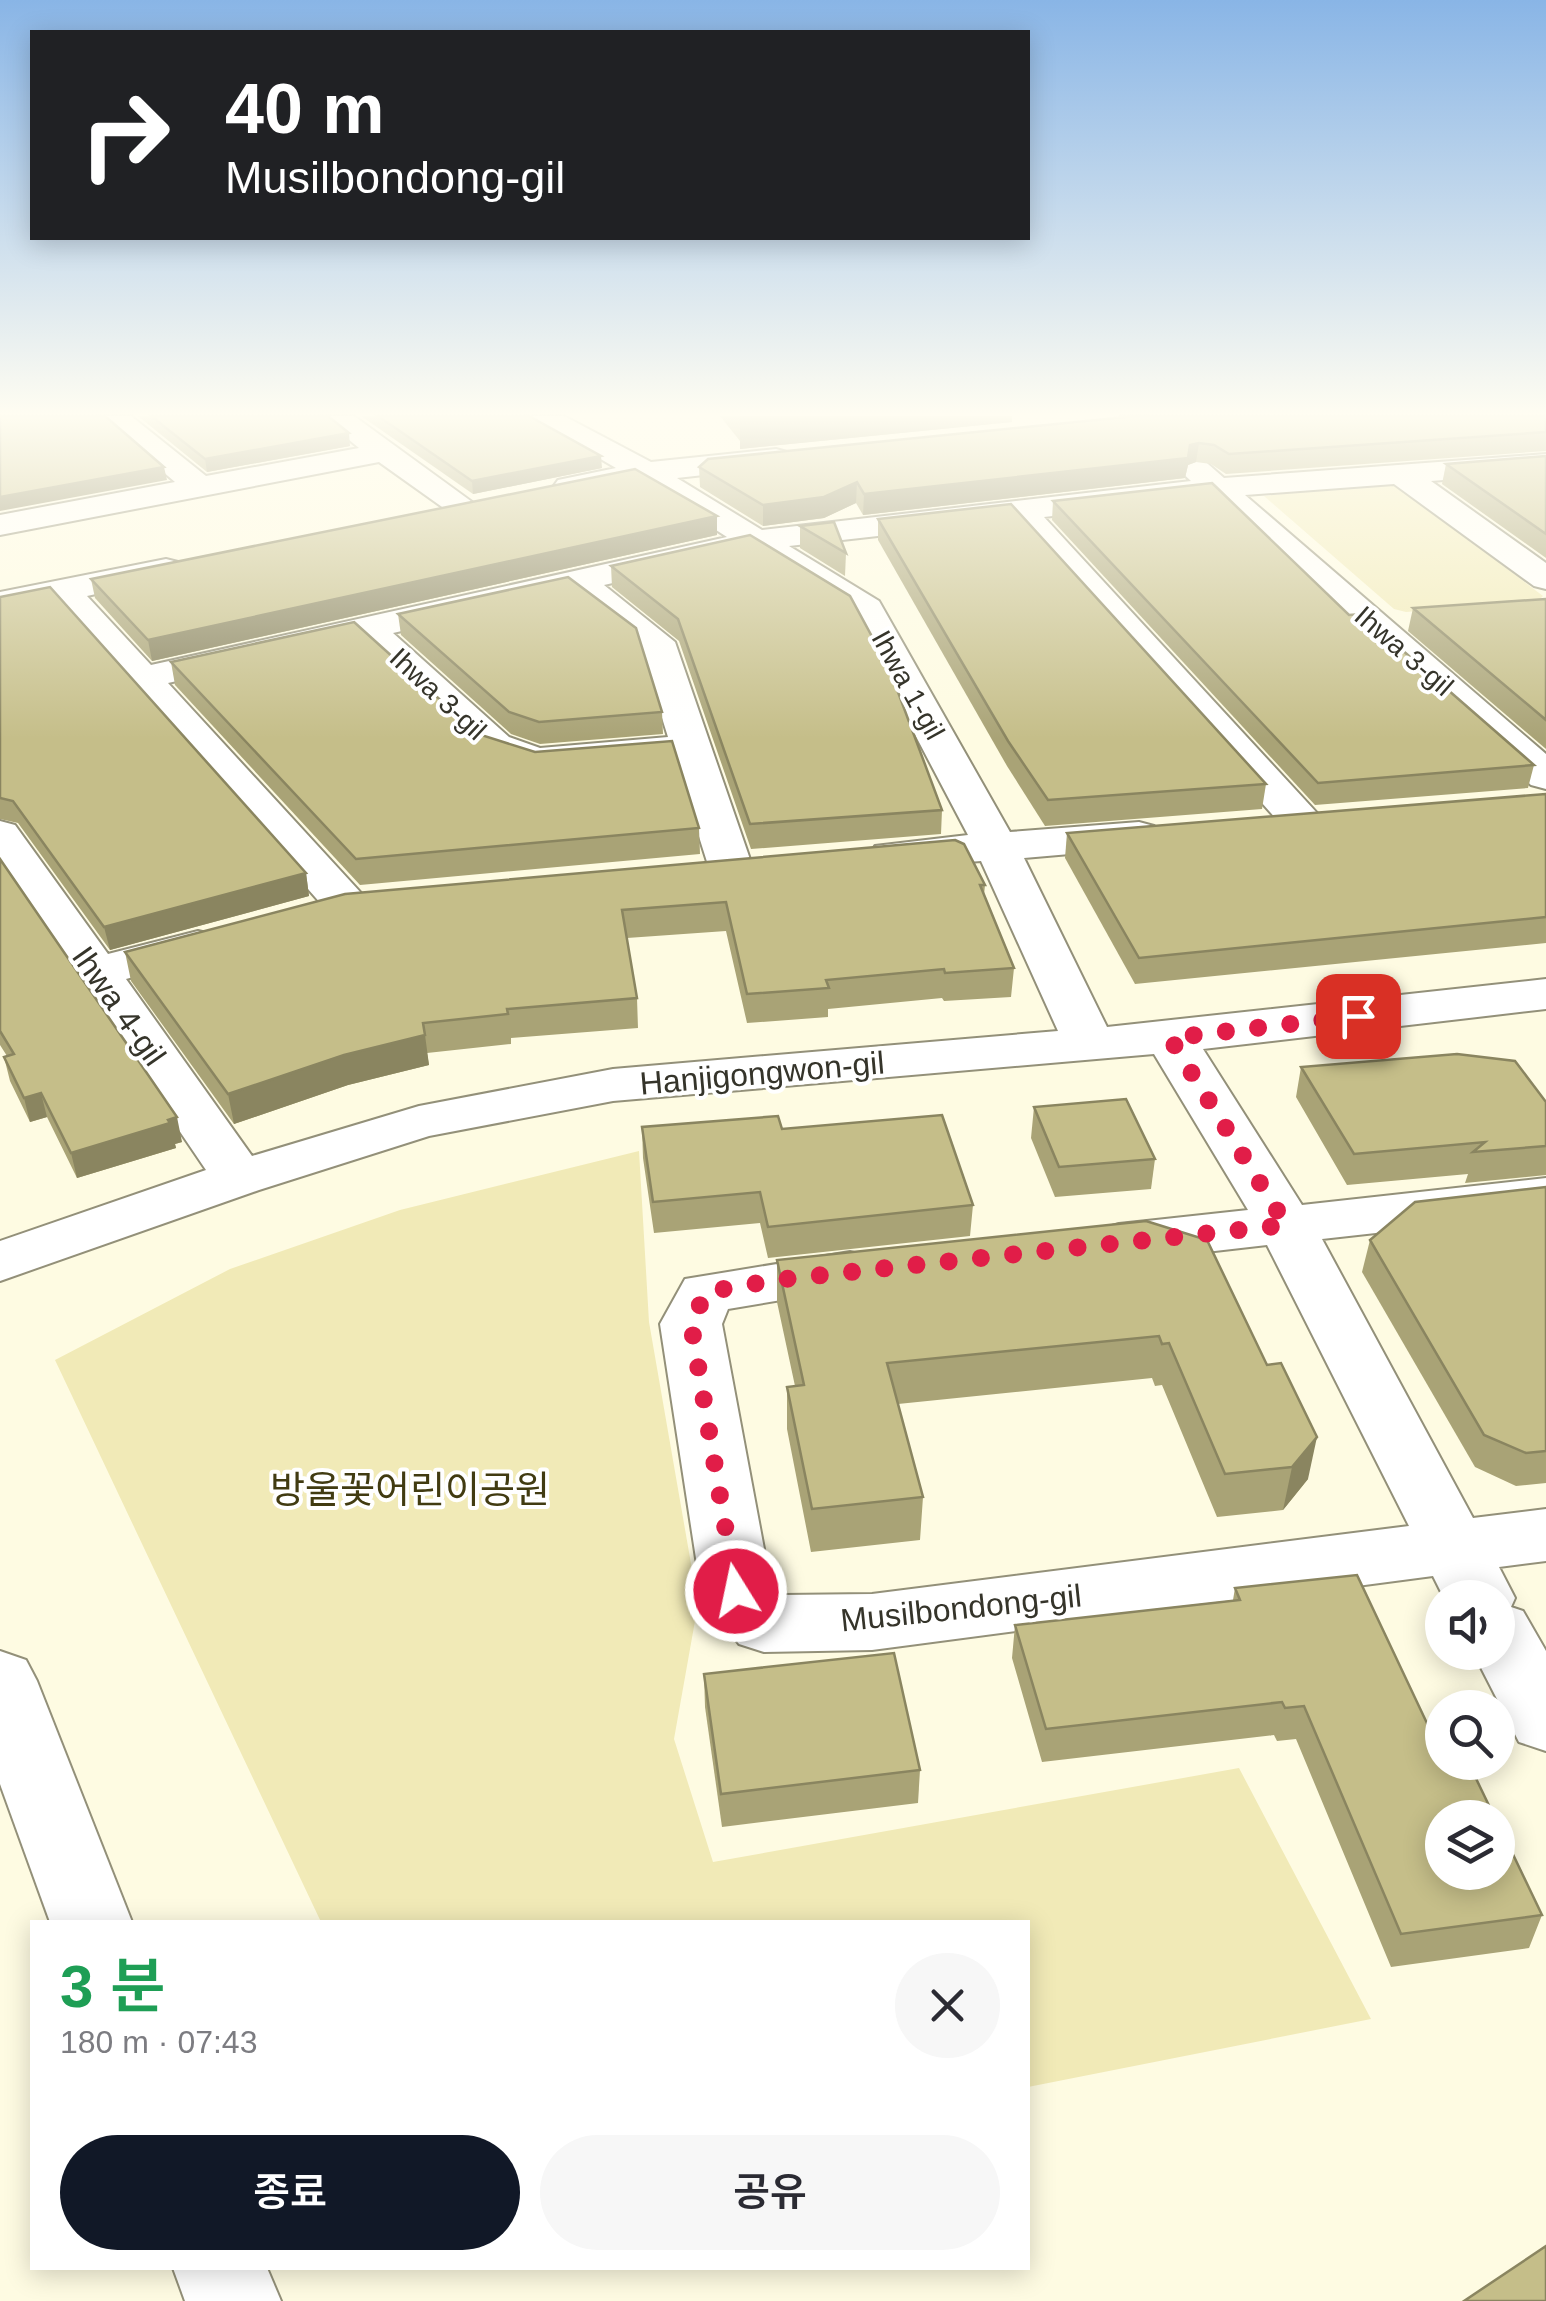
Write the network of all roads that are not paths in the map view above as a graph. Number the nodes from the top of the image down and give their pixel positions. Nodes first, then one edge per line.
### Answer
1 (731, 523) edge
2 (903, 523) edge
3 (1032, 523) edge
4 (1255, 523) edge
5 (1469, 523) edge
6 (758, 540) junction
7 (196, 562) edge
8 (574, 580) junction
9 (1546, 580) edge
10 (62, 590) junction
11 (0, 603) edge
12 (366, 628) junction
13 (142, 678) junction
14 (692, 748) junction
15 (1540, 794) edge
16 (1244, 827) edge
17 (1187, 831) edge
18 (0, 834) edge
19 (996, 846) junction
20 (844, 859) edge
21 (731, 868) edge
22 (346, 906) edge
23 (231, 936) edge
24 (96, 972) junction
25 (1546, 994) edge
26 (1170, 1038) junction
27 (1090, 1045) junction
28 (239, 1178) junction
29 (1546, 1196) edge
30 (1286, 1225) junction
31 (1070, 1248) edge
32 (0, 1262) edge
33 (913, 1265) edge
34 (1546, 1535) edge
35 (1466, 1572) edge
36 (1515, 1662) edge
37 (0, 1681) edge
38 (1546, 1720) edge
39 (90, 1920) edge
40 (221, 2270) edge
41 (233, 2301) edge

1 - 6 street, Ihwa 1-gil
2 - 6 street, Ihwa 3-gil
3 - 16 street
4 - 15 street, Ihwa 3-gil
5 - 9 street
6 - 8 street, Ihwa 3-gil
6 - 19 street, Ihwa 1-gil
7 - 10 street
8 - 12 street, Ihwa 3-gil
8 - 14 street
10 - 11 street
10 - 13 street
12 - 13 street, Ihwa 3-gil
12 - 14 street, Ihwa 3-gil
13 - 22 street
14 - 21 street
17 - 19 street
18 - 24 street, Ihwa 4-gil
19 - 20 street
19 - 27 street, Ihwa 1-gil
23 - 24 street
24 - 28 street, Ihwa 4-gil
25 - 26 street, Hanjigongwon-gil
26 - 27 street, Hanjigongwon-gil
26 - 30 street
27 - 28 street, Hanjigongwon-gil
28 - 32 street, Hanjigongwon-gil
29 - 30 street
30 - 31 street
30 - 35 street
33 - 35 street, Musilbondong-gil
34 - 35 street, Musilbondong-gil
36 - 38 street
37 - 39 street
40 - 41 street

